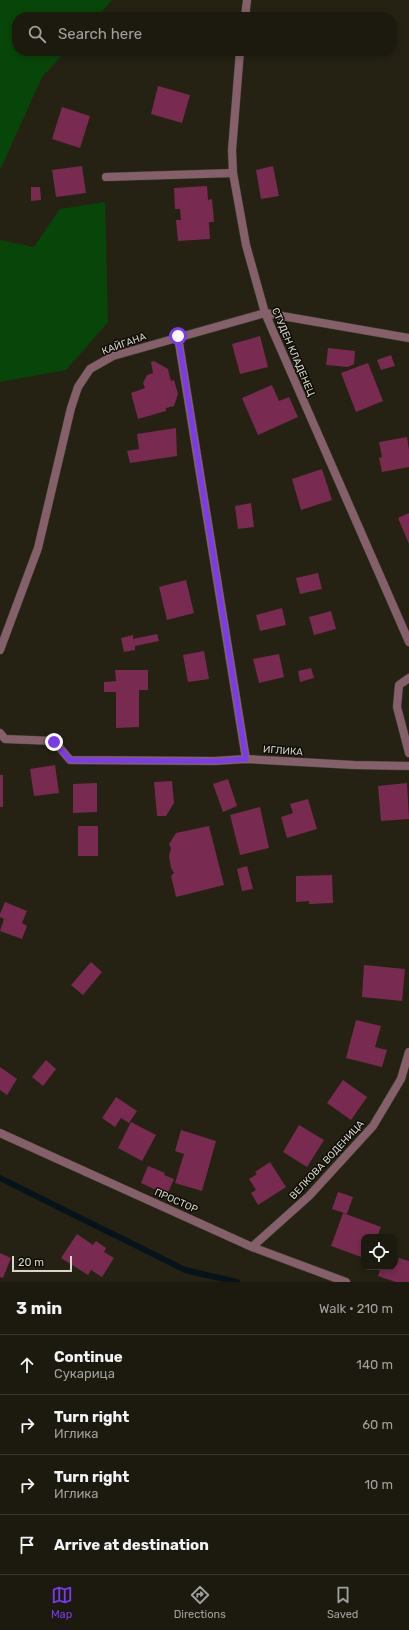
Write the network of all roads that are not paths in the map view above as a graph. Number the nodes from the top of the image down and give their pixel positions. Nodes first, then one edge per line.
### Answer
1 (247, 0) edge
2 (246, 12) edge
3 (240, 56) edge
4 (233, 173) junction
5 (106, 178) dead end
6 (265, 313) junction
7 (178, 336) junction
8 (409, 338) edge
9 (409, 642) edge
10 (0, 650) edge
11 (409, 678) edge
12 (0, 733) edge
13 (409, 753) edge
14 (246, 759) junction
15 (409, 766) edge
16 (409, 1052) edge
17 (0, 1133) edge
18 (252, 1247) junction
19 (346, 1282) edge

1 - 2 street
3 - 4 street, СТУДЕН КЛАДЕНЕЦ
4 - 5 street
4 - 6 street, СТУДЕН КЛАДЕНЕЦ
6 - 7 street, КАЙГАНА
6 - 8 street, КАЙГАНА
6 - 9 street, СТУДЕН КЛАДЕНЕЦ
7 - 10 street, КАЙГАНА
7 - 14 street
11 - 13 street
12 - 14 street, ИГЛИКА
14 - 15 street, ИГЛИКА
16 - 18 street, ВЕЛКОВА ВОДЕНИЦА
17 - 18 street, ПРОСТОР
18 - 19 street, ПРОСТОР

